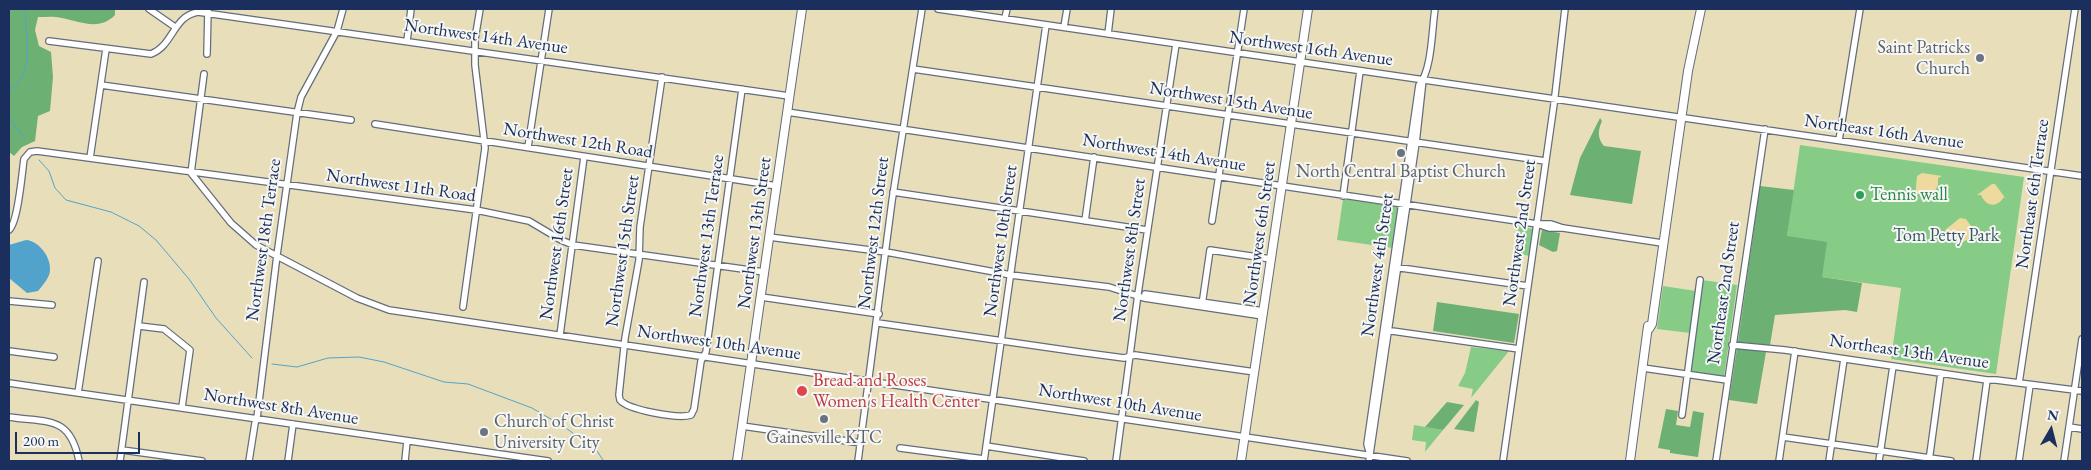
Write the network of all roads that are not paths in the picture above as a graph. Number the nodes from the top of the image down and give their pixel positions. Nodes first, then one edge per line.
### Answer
1 (149, 9) edge
2 (343, 9) edge
3 (412, 9) edge
4 (480, 9) edge
5 (549, 9) edge
6 (802, 9) edge
7 (922, 9) edge
8 (938, 9) edge
9 (1007, 9) edge
10 (1067, 9) edge
11 (1111, 9) edge
12 (1244, 9) edge
13 (1308, 9) edge
14 (1435, 9) edge
15 (1564, 9) edge
16 (1702, 9) edge
17 (1860, 9) edge
18 (2074, 9) edge
19 (208, 11) edge
20 (1005, 18) junction
21 (1046, 25) junction
22 (1064, 27) junction
23 (175, 28) junction
24 (338, 31) junction
25 (1108, 34) junction
26 (49, 41) dead end
27 (407, 41) junction
28 (1176, 44) junction
29 (106, 49) junction
30 (475, 51) junction
31 (1238, 53) junction
32 (207, 54) dead end
33 (542, 60) junction
34 (1300, 62) junction
35 (913, 69) junction
36 (1360, 71) junction
37 (204, 74) dead end
38 (662, 77) junction
39 (1423, 80) junction
40 (101, 85) junction
41 (1037, 87) junction
42 (742, 89) junction
43 (789, 96) junction
44 (1553, 98) junction
45 (200, 99) junction
46 (1165, 106) junction
47 (787, 112) junction
48 (297, 113) junction
49 (1229, 116) junction
50 (1681, 117) junction
51 (351, 120) dead end
52 (374, 124) dead end
53 (1291, 125) junction
54 (904, 129) junction
55 (1765, 129) junction
56 (1351, 134) junction
57 (1839, 140) junction
58 (484, 142) junction
59 (1413, 143) junction
60 (528, 147) junction
61 (1029, 148) junction
62 (584, 157) junction
63 (1094, 157) junction
64 (90, 158) junction
65 (1545, 161) junction
66 (650, 167) junction
67 (1157, 169) junction
68 (2052, 171) junction
69 (191, 173) junction
70 (2082, 176) edge
71 (1218, 177) junction
72 (730, 179) junction
73 (287, 186) junction
74 (777, 186) junction
75 (1282, 187) junction
76 (893, 192) junction
77 (1343, 196) junction
78 (1405, 204) junction
79 (476, 210) junction
80 (1020, 211) junction
81 (1085, 221) junction
82 (1212, 222) dead end
83 (1536, 224) junction
84 (9, 230) edge
85 (1147, 230) junction
86 (770, 237) junction
87 (1662, 243) junction
88 (572, 245) junction
89 (886, 252) junction
90 (639, 254) junction
91 (277, 255) junction
92 (1271, 259) junction
93 (98, 262) dead end
94 (717, 265) junction
95 (1396, 267) junction
96 (764, 272) junction
97 (1011, 275) junction
98 (1700, 280) dead end
99 (144, 282) dead end
100 (1528, 286) junction
101 (1138, 294) junction
102 (761, 297) junction
103 (9, 300) edge
104 (1202, 304) junction
105 (52, 305) dead end
106 (463, 307) dead end
107 (1263, 313) junction
108 (879, 314) junction
109 (878, 323) junction
110 (139, 326) junction
111 (1387, 330) junction
112 (560, 334) junction
113 (2082, 339) edge
114 (1002, 341) junction
115 (625, 344) junction
116 (1732, 345) junction
117 (1519, 349) junction
118 (9, 351) edge
119 (1795, 351) junction
120 (704, 356) junction
121 (1130, 356) junction
122 (54, 357) dead end
123 (1844, 359) junction
124 (751, 363) junction
125 (1893, 366) junction
126 (1643, 368) junction
127 (1254, 372) junction
128 (1941, 373) junction
129 (1687, 374) junction
130 (1728, 380) junction
131 (1987, 380) junction
132 (870, 381) junction
133 (9, 383) edge
134 (2020, 383) junction
135 (2030, 385) junction
136 (2074, 390) junction
137 (2082, 392) edge
138 (78, 393) junction
139 (994, 399) junction
140 (129, 400) junction
141 (182, 407) junction
142 (691, 415) joint
143 (1682, 415) dead end
144 (9, 417) edge
145 (257, 418) junction
146 (1122, 419) junction
147 (293, 424) junction
148 (742, 426) junction
149 (2069, 427) junction
150 (2082, 430) edge
151 (1245, 437) junction
152 (1783, 437) junction
153 (408, 441) junction
154 (861, 443) junction
155 (1832, 444) junction
156 (986, 446) junction
157 (900, 448) dead end
158 (122, 450) junction
159 (1881, 451) junction
160 (1369, 458) edge
161 (984, 460) edge
162 (1929, 460) edge
163 (79, 461) edge
164 (120, 461) edge
165 (202, 461) edge
166 (249, 461) edge
167 (288, 461) edge
168 (405, 461) edge
169 (548, 461) edge
170 (737, 461) edge
171 (858, 461) edge
172 (1084, 461) edge
173 (1116, 461) edge
174 (1241, 461) edge
175 (1407, 461) edge
176 (1503, 461) edge
177 (1630, 461) edge
178 (1716, 461) edge
179 (1779, 461) edge
180 (1829, 461) edge
181 (1879, 461) edge
182 (1951, 461) edge
183 (1976, 461) edge
184 (2020, 461) edge
185 (2064, 461) edge

1 - 23 street
2 - 24 street, Northwest 18th Terrace
3 - 27 street
4 - 30 street
5 - 33 street
6 - 43 main road, Northwest 13th Street
7 - 35 street, Northwest 12th Street
8 - 20 street, Northwest 16th Avenue
9 - 20 street
10 - 22 street
11 - 25 street
12 - 31 street
13 - 34 main road, Northwest 6th Street
14 - 39 street, Northwest 4th Street
15 - 44 street, Northwest 2nd Street
16 - 50 main road
17 - 57 street
18 - 68 street, Northeast 6th Terrace
19 - 23 street, Northwest 14th Avenue
19 - 24 street, Northwest 14th Avenue
19 - 32 street
20 - 21 street, Northwest 16th Avenue
21 - 22 street, Northwest 16th Avenue
21 - 41 street, Northwest 10th Street
22 - 25 street, Northwest 16th Avenue
23 - 29 street, Northwest 14th Avenue
24 - 27 street, Northwest 14th Avenue
24 - 48 street, Northwest 18th Terrace
25 - 28 street, Northwest 16th Avenue
26 - 29 street, Northwest 14th Avenue
27 - 30 street, Northwest 14th Avenue
28 - 31 street, Northwest 16th Avenue
28 - 46 street, Northwest 8th Street
29 - 40 street
30 - 33 street, Northwest 14th Avenue
30 - 58 street
31 - 34 street, Northwest 16th Avenue
31 - 49 street
33 - 38 street, Northwest 14th Avenue
33 - 60 street
34 - 36 street, Northwest 16th Avenue
34 - 53 main road, Northwest 6th Street
35 - 41 street, Northwest 15th Avenue
35 - 54 street, Northwest 12th Street
36 - 39 street, Northwest 16th Avenue
36 - 56 street
37 - 45 street
38 - 42 street, Northwest 14th Avenue
38 - 66 street, Northwest 15th Street
39 - 44 street, Northwest 16th Avenue
39 - 59 street, Northwest 4th Street
40 - 45 street
40 - 64 street
41 - 46 street, Northwest 15th Avenue
41 - 61 street, Northwest 10th Street
42 - 43 street, Northwest 14th Avenue
42 - 72 street, Northwest 13th Terrace
43 - 47 main road, Northwest 13th Street
44 - 50 street, Northwest 16th Avenue
44 - 65 street, Northwest 2nd Street
45 - 48 street
45 - 69 street
46 - 49 street, Northwest 15th Avenue
46 - 67 street, Northwest 8th Street
47 - 54 street, Northwest 14th Avenue
47 - 74 main road, Northwest 13th Street
48 - 51 street
48 - 73 street, Northwest 18th Terrace
49 - 53 street, Northwest 15th Avenue
49 - 71 street
50 - 55 street, Northeast 16th Avenue
50 - 87 main road
52 - 58 street, Northwest 12th Road
53 - 56 street, Northwest 15th Avenue
53 - 75 main road, Northwest 6th Street
54 - 61 street, Northwest 14th Avenue
54 - 76 street, Northwest 12th Street
55 - 57 street, Northeast 16th Avenue
55 - 116 street, Northeast 2nd Street
56 - 59 street, Northwest 15th Avenue
56 - 77 street
57 - 68 street, Northeast 16th Avenue
58 - 60 street, Northwest 12th Road
58 - 79 street
59 - 65 street, Northwest 15th Avenue
59 - 78 street, Northwest 4th Street
60 - 62 street, Northwest 12th Road
61 - 63 street, Northwest 14th Avenue
61 - 80 street, Northwest 10th Street
62 - 66 street, Northwest 12th Road
62 - 88 street, Northwest 16th Street
63 - 67 street, Northwest 14th Avenue
63 - 81 street
64 - 69 street, Northwest 11th Road
64 - 84 street, Northwest 11th Road
65 - 83 street, Northwest 2nd Street
66 - 72 street, Northwest 12th Road
66 - 90 street, Northwest 15th Street
67 - 71 street, Northwest 14th Avenue
67 - 85 street, Northwest 8th Street
68 - 70 street, Northeast 16th Avenue
68 - 134 street, Northeast 6th Terrace
69 - 73 street, Northwest 11th Road
69 - 91 street, Northwest 10th Avenue
71 - 75 street, Northwest 14th Avenue
71 - 82 street
72 - 74 street, Northwest 12th Road
72 - 94 street, Northwest 13th Terrace
73 - 79 street, Northwest 11th Road
73 - 91 street, Northwest 18th Terrace
74 - 86 main road, Northwest 13th Street
75 - 77 street, Northwest 14th Avenue
75 - 92 main road, Northwest 6th Street
76 - 80 street
76 - 89 street, Northwest 12th Street
77 - 78 street, Northwest 14th Avenue
78 - 83 street, Northwest 14th Avenue
78 - 95 street, Northwest 4th Street
79 - 88 street, Northwest 11th Road
79 - 106 street
80 - 81 street
80 - 97 street, Northwest 10th Street
81 - 85 street
83 - 87 street, Northwest 14th Avenue
83 - 100 street, Northwest 2nd Street
85 - 101 street, Northwest 8th Street
86 - 89 street
86 - 96 main road, Northwest 13th Street
87 - 126 main road
88 - 90 street, Northwest 11th Road
88 - 112 street, Northwest 16th Street
89 - 97 street
89 - 108 street, Northwest 12th Street
90 - 94 street, Northwest 11th Road
90 - 115 street, Northwest 15th Street
91 - 112 street, Northwest 10th Avenue
91 - 145 street, Northwest 18th Terrace
92 - 104 street
92 - 107 main road, Northwest 6th Street
93 - 138 street
94 - 96 street, Northwest 11th Road
94 - 120 street, Northwest 13th Terrace
95 - 100 street
95 - 111 street, Northwest 4th Street
96 - 102 main road, Northwest 13th Street
97 - 101 street
97 - 114 street, Northwest 10th Street
98 - 129 street
99 - 110 street
100 - 117 street, Northwest 2nd Street
101 - 104 street
101 - 121 street, Northwest 8th Street
102 - 108 street
102 - 124 main road, Northwest 13th Street
103 - 105 street
104 - 107 street
107 - 127 main road, Northwest 6th Street
108 - 109 street, Northwest 12th Street
109 - 114 street
109 - 132 street, Northwest 12th Street
110 - 140 street
110 - 141 street
111 - 117 street
111 - 160 street, Northwest 4th Street
112 - 115 street, Northwest 10th Avenue
113 - 136 street
114 - 121 street
114 - 139 street, Northwest 10th Street
115 - 120 street, Northwest 10th Avenue
115 - 142 street, Northwest 15th Street
116 - 119 street, Northeast 13th Avenue
116 - 130 street, Northeast 2nd Street
117 - 176 street, Northwest 2nd Street
118 - 122 street
119 - 123 street, Northeast 13th Avenue
119 - 152 street
120 - 124 street, Northwest 10th Avenue
120 - 142 street, Northwest 13th Terrace
121 - 127 street
121 - 146 street, Northwest 8th Street
123 - 125 street, Northeast 13th Avenue
123 - 155 street
124 - 132 street, Northwest 10th Avenue
124 - 148 main road, Northwest 13th Street
125 - 128 street, Northeast 13th Avenue
125 - 159 street
126 - 129 street
126 - 177 main road
127 - 151 main road, Northwest 6th Street
128 - 131 street, Northeast 13th Avenue
128 - 162 street
129 - 130 street
129 - 143 street
130 - 178 street, Northeast 2nd Street
131 - 134 street, Northeast 13th Avenue
131 - 183 street
132 - 139 street, Northwest 10th Avenue
132 - 154 street, Northwest 12th Street
133 - 138 street, Northwest 8th Avenue
134 - 135 street, Northeast 13th Avenue
135 - 136 street, Northeast 13th Avenue
135 - 184 street
136 - 137 street, Northeast 13th Avenue
136 - 149 street
138 - 140 street, Northwest 8th Avenue
139 - 146 street, Northwest 10th Avenue
139 - 156 street, Northwest 10th Street
140 - 141 street, Northwest 8th Avenue
140 - 158 street
141 - 145 street, Northwest 8th Avenue
144 - 163 street
145 - 147 street, Northwest 8th Avenue
145 - 166 street, Northwest 18th Terrace
146 - 151 street, Northwest 10th Avenue
146 - 173 street, Northwest 8th Street
147 - 153 street, Northwest 8th Avenue
147 - 167 street
148 - 154 street
148 - 170 main road, Northwest 13th Street
149 - 150 street
149 - 185 street
151 - 160 street, Northwest 10th Avenue
151 - 174 main road, Northwest 6th Street
152 - 155 street
152 - 179 street
153 - 168 street
153 - 169 street, Northwest 8th Avenue
154 - 171 street, Northwest 12th Street
155 - 159 street
155 - 180 street
156 - 161 street, Northwest 10th Street
156 - 172 street
157 - 161 street
158 - 164 street
158 - 165 street
159 - 162 street
159 - 181 street
160 - 175 street, Northwest 10th Avenue
162 - 182 street

